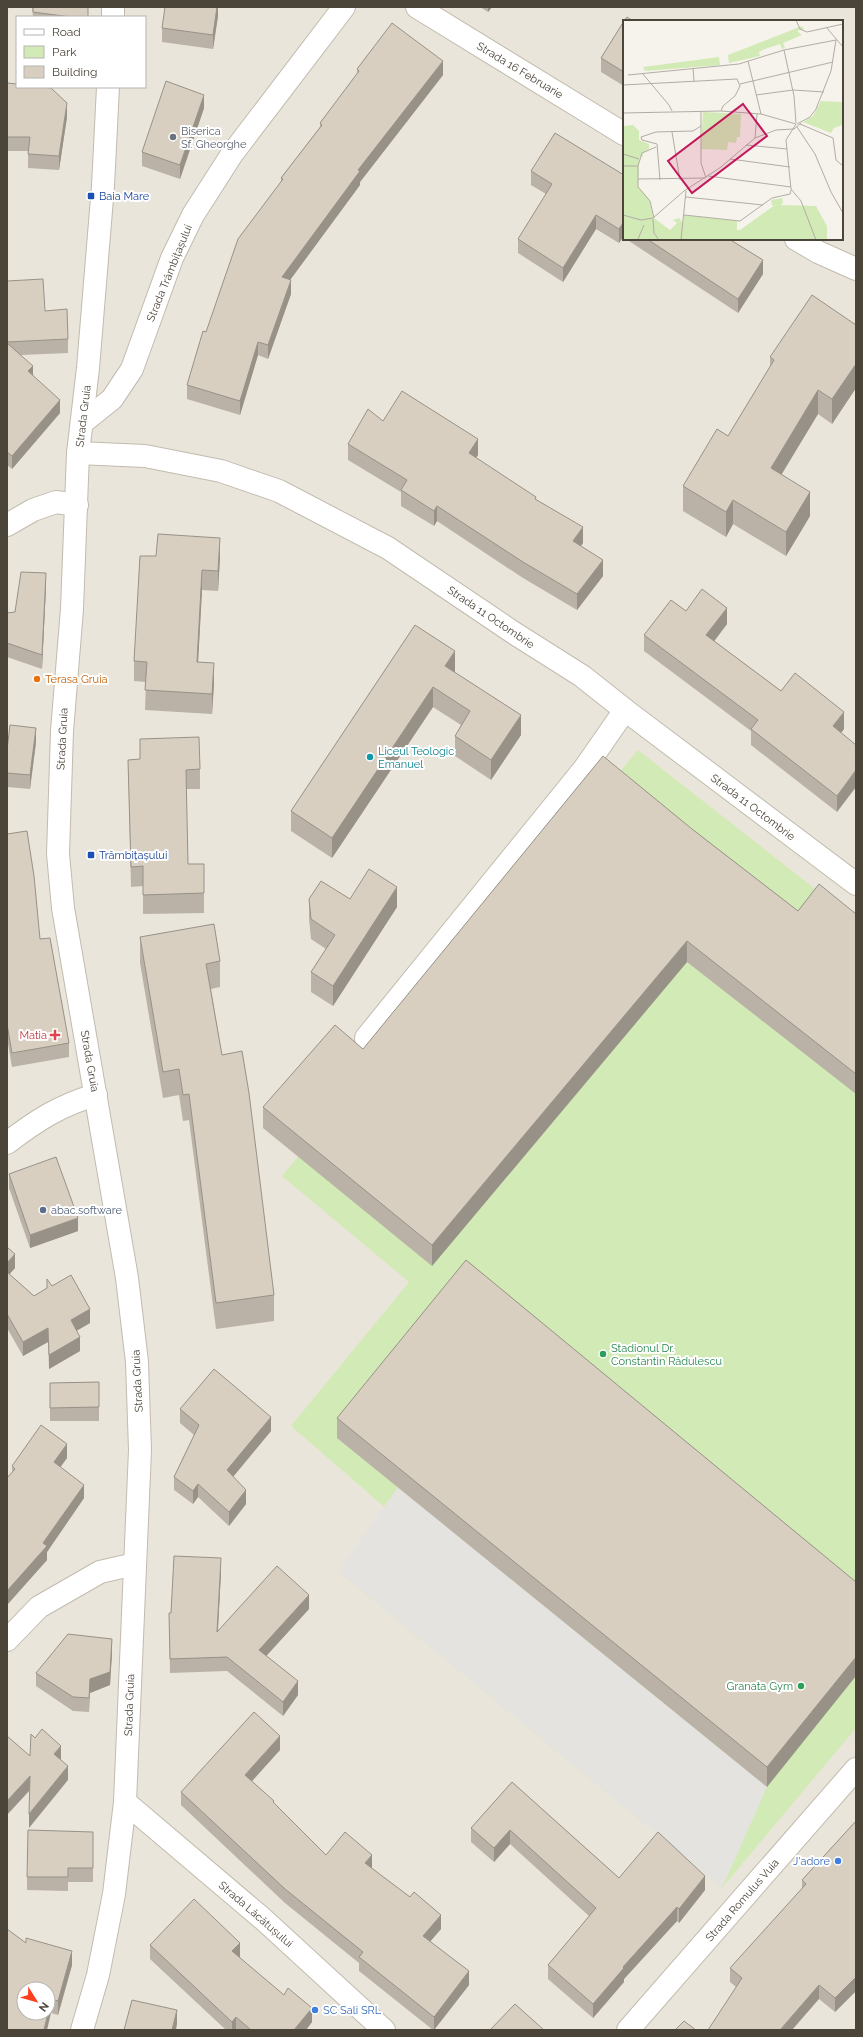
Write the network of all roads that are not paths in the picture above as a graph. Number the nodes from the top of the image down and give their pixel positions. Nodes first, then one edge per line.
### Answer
1 (344, 7) edge
2 (417, 7) edge
3 (108, 88) edge
4 (623, 133) edge
5 (798, 240) edge
6 (856, 269) edge
7 (82, 423) junction
8 (78, 453) junction
9 (77, 505) junction
10 (7, 525) edge
11 (625, 710) junction
12 (856, 884) edge
13 (366, 1038) dead end
14 (96, 1095) junction
15 (7, 1143) edge
16 (135, 1564) junction
17 (7, 1640) edge
18 (856, 1769) edge
19 (125, 1802) junction
20 (82, 2030) edge
21 (384, 2030) edge
22 (628, 2030) edge

1 - 7 street, Strada Trâmbițașului
2 - 4 street, Strada 16 Februarie
3 - 7 street, Strada Gruia
5 - 6 street
7 - 8 street, Strada Gruia
8 - 9 street, Strada Gruia
8 - 11 street, Strada 11 Octombrie
9 - 10 street
9 - 14 street, Strada Gruia
11 - 12 street, Strada 11 Octombrie
11 - 13 street
14 - 15 street
14 - 16 street, Strada Gruia
16 - 17 street
16 - 19 street, Strada Gruia
18 - 22 street, Strada Romulus Vuia
19 - 20 street, Strada Gruia
19 - 21 street, Strada Lăcătușului

